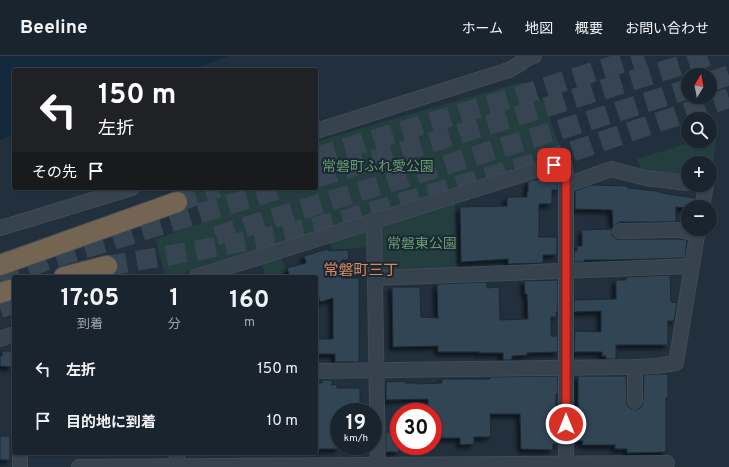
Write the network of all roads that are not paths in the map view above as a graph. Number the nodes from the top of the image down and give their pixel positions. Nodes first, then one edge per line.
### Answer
1 (534, 56) edge
2 (318, 130) edge
3 (681, 182) edge
4 (566, 185) junction
5 (125, 190) edge
6 (177, 202) tunnel mouth
7 (374, 221) junction
8 (0, 228) edge
9 (681, 230) edge
10 (620, 231) dead end
11 (697, 236) edge
12 (0, 265) edge
13 (107, 266) tunnel mouth
14 (692, 266) junction
15 (566, 271) junction
16 (72, 275) edge
17 (202, 275) edge
18 (375, 278) junction
19 (12, 290) edge
20 (0, 293) edge
21 (12, 335) edge
22 (0, 339) edge
23 (566, 367) junction
24 (635, 367) junction
25 (377, 370) junction
26 (318, 371) edge
27 (635, 401) dead end
28 (20, 455) edge
29 (177, 462) edge
30 (667, 463) dead end
31 (566, 465) edge
32 (378, 466) edge
33 (20, 467) edge
34 (79, 467) edge

1 - 2 street
3 - 4 street
4 - 7 street
4 - 15 street
5 - 8 street
6 - 12 highway
7 - 17 street
7 - 18 street
9 - 10 street
11 - 14 street
13 - 16 highway
14 - 15 street
14 - 24 street
15 - 18 street
15 - 23 street
18 - 25 street
19 - 20 highway
21 - 22 street
23 - 24 street
23 - 25 street
23 - 31 street
24 - 27 street
25 - 26 street
25 - 32 street
28 - 33 street
29 - 32 street
29 - 34 street
30 - 31 street
31 - 32 street

